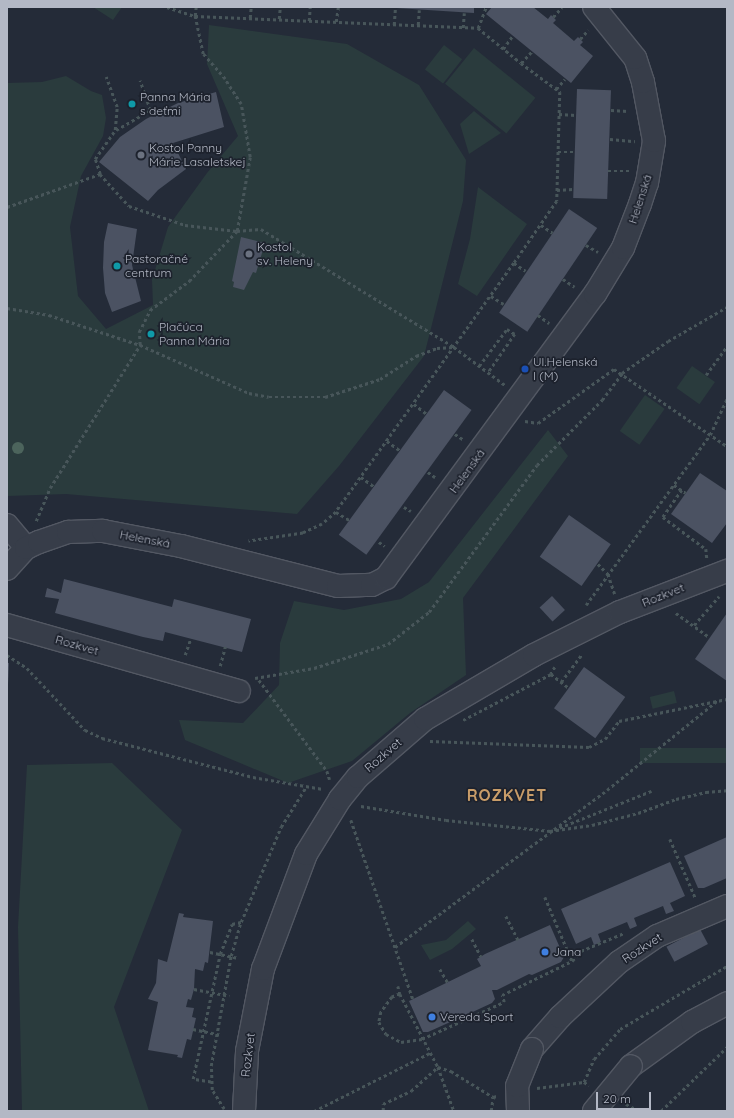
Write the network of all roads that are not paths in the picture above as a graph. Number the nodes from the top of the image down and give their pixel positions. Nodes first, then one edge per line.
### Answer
1 (594, 7) edge
2 (7, 525) edge
3 (26, 548) junction
4 (7, 569) edge
5 (727, 571) edge
6 (7, 625) edge
7 (239, 691) dead end
8 (727, 906) edge
9 (727, 1003) edge
10 (244, 1111) edge
11 (518, 1111) edge
12 (594, 1111) edge

1 - 3 street, Helenská
2 - 3 street
3 - 4 street, Helenská
5 - 10 street, Rozkvet
6 - 7 street, Rozkvet
8 - 11 street, Rozkvet, bridge
9 - 12 street, bridge

